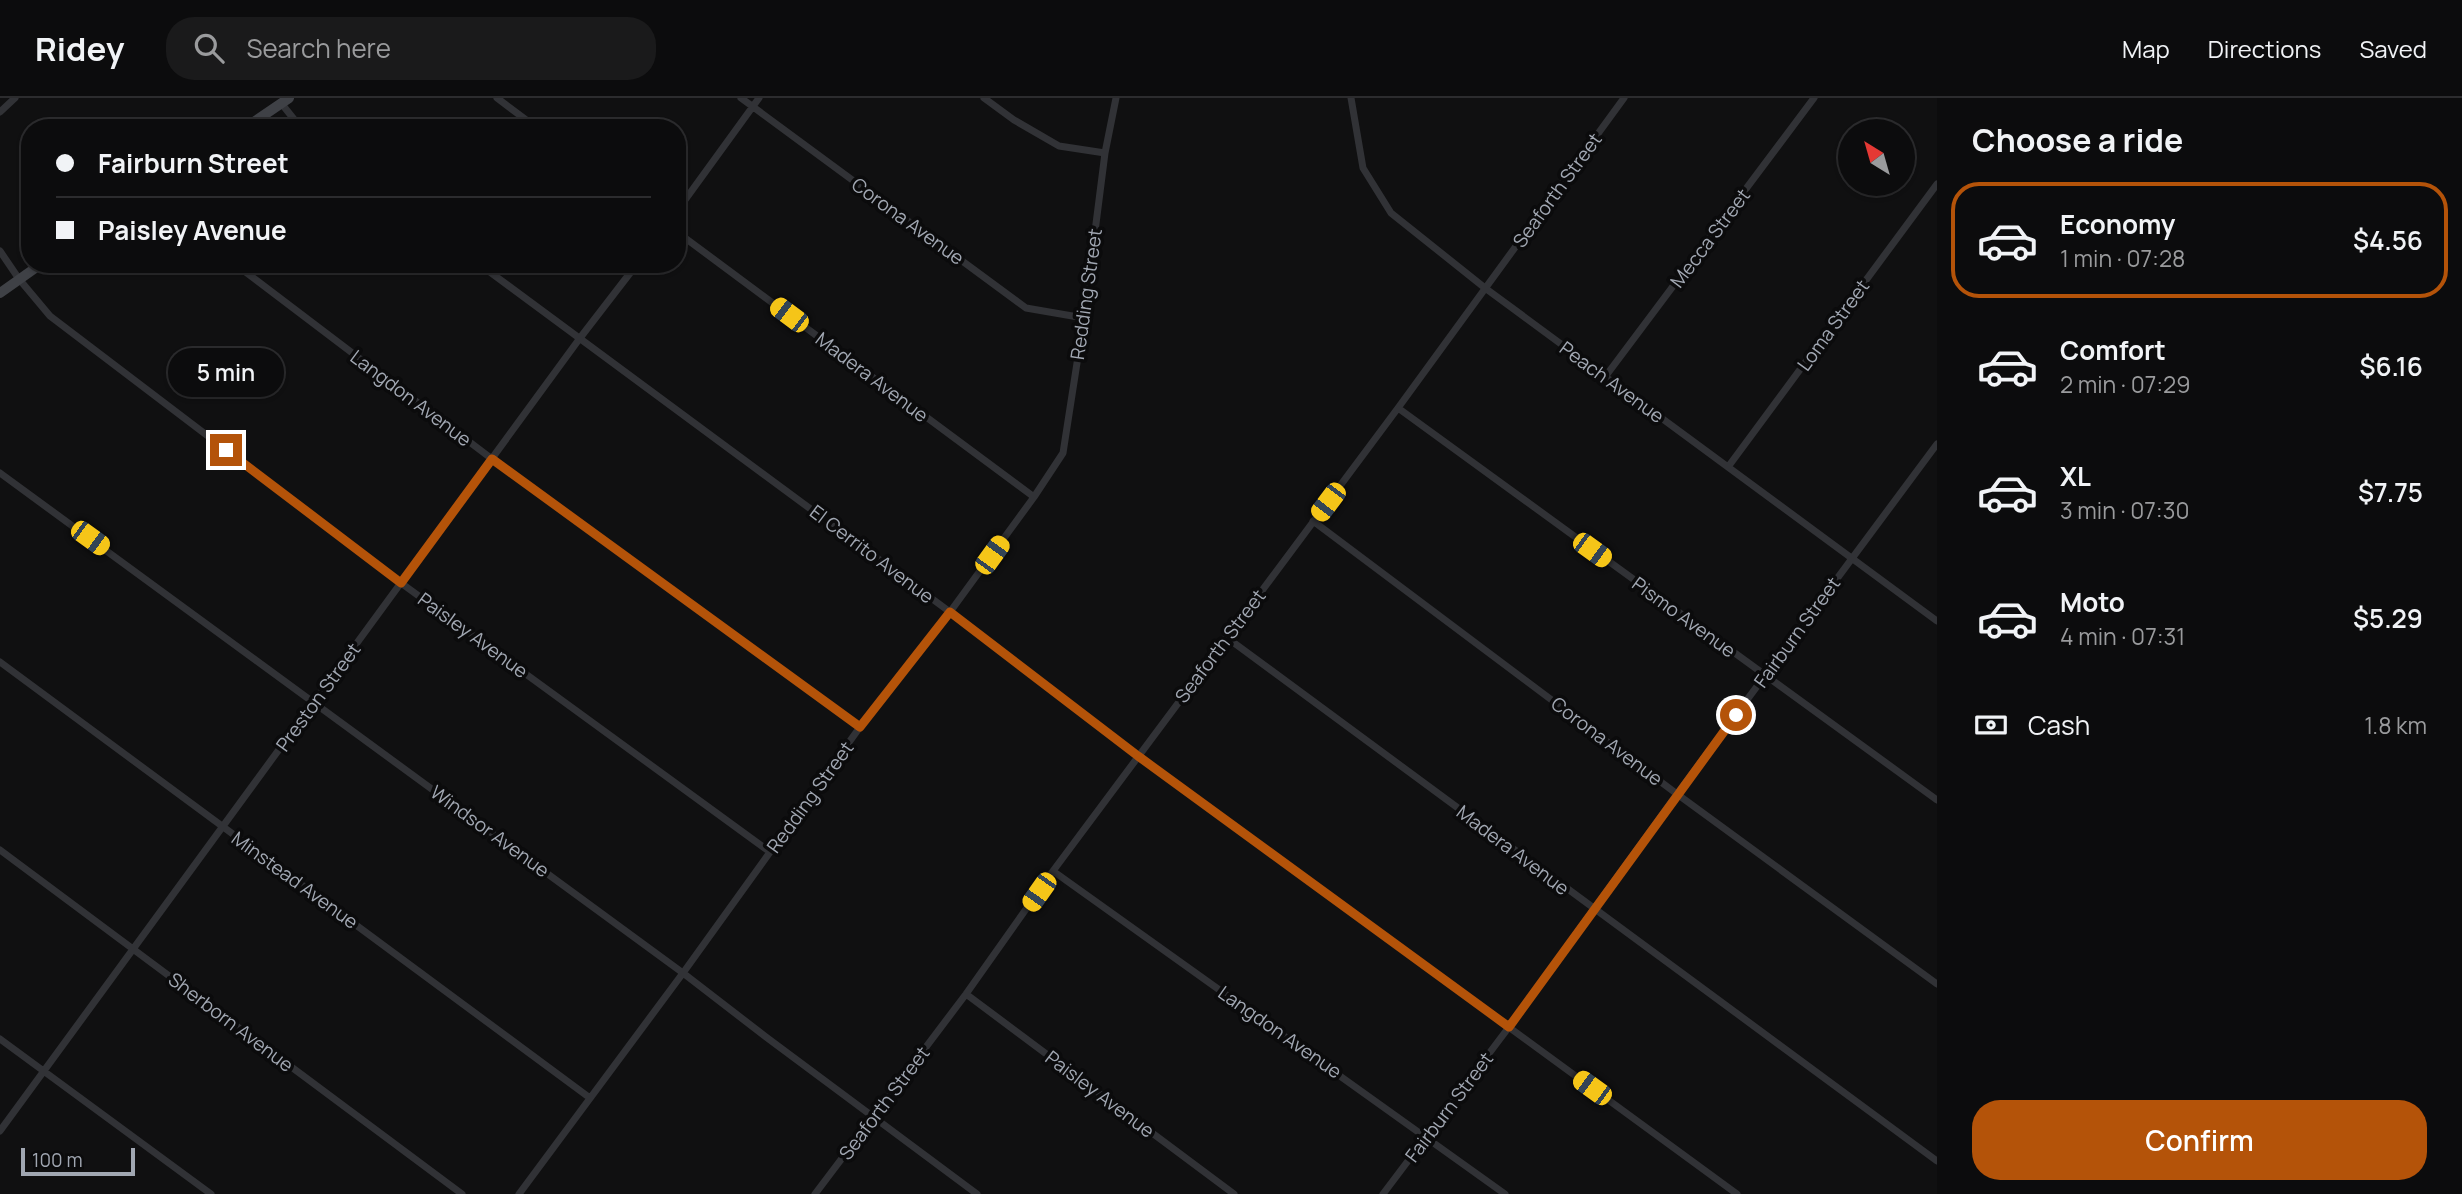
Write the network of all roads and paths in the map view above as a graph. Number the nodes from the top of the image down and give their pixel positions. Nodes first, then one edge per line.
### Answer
1 (15, 98) edge
2 (497, 98) edge
3 (741, 98) edge
4 (759, 98) edge
5 (984, 98) edge
6 (1116, 98) edge
7 (1351, 98) edge
8 (1624, 98) edge
9 (1814, 98) edge
10 (285, 101) edge
11 (753, 106) junction
12 (0, 112) edge
13 (258, 119) edge
14 (296, 119) edge
15 (525, 119) edge
16 (1105, 153) junction
17 (1937, 184) edge
18 (686, 199) edge
19 (686, 239) edge
20 (0, 251) edge
21 (28, 273) edge
22 (246, 273) edge
23 (491, 273) edge
24 (630, 273) edge
25 (19, 279) junction
26 (1485, 288) junction
27 (0, 292) edge
28 (1084, 318) junction
29 (580, 338) junction
30 (1605, 377) junction
31 (1398, 408) junction
32 (1937, 444) edge
33 (492, 459) junction
34 (1728, 467) junction
35 (0, 473) edge
36 (1034, 497) junction
37 (1313, 521) junction
38 (1850, 559) junction
39 (401, 583) junction
40 (950, 612) junction
41 (1937, 621) edge
42 (1226, 637) junction
43 (0, 662) edge
44 (1765, 676) junction
45 (314, 702) junction
46 (860, 727) junction
47 (1138, 756) junction
48 (1677, 794) junction
49 (1937, 800) edge
50 (223, 827) junction
51 (0, 850) edge
52 (770, 852) junction
53 (1053, 871) junction
54 (1594, 910) junction
55 (132, 948) junction
56 (683, 973) junction
57 (1937, 984) edge
58 (966, 994) junction
59 (1509, 1027) junction
60 (0, 1039) edge
61 (44, 1072) junction
62 (590, 1098) junction
63 (874, 1118) junction
64 (0, 1131) edge
65 (1426, 1135) junction
66 (1937, 1161) edge
67 (211, 1194) edge
68 (462, 1194) edge
69 (519, 1194) edge
70 (816, 1194) edge
71 (977, 1194) edge
72 (1234, 1194) edge
73 (1383, 1194) edge
74 (1505, 1194) edge
75 (1737, 1194) edge

1 - 12 street
2 - 15 street
3 - 11 street, Corona Avenue
4 - 11 street
5 - 16 street
6 - 16 street, Redding Street
7 - 26 street, Peach Avenue
8 - 26 street, Seaforth Street
9 - 30 street, Mecca Street
10 - 13 street
10 - 14 street
11 - 18 street
11 - 28 street, Corona Avenue
16 - 28 street, Redding Street
17 - 34 street, Loma Street
19 - 36 street, Madera Avenue
20 - 25 street, Paisley Avenue
21 - 25 street
22 - 33 street, Langdon Avenue
23 - 29 street, El Cerrito Avenue
24 - 29 street, Preston Street
25 - 27 street
25 - 39 street, Paisley Avenue
26 - 30 street, Peach Avenue
26 - 31 street, Seaforth Street
28 - 36 street, Redding Street
29 - 33 street, Preston Street
29 - 40 street, El Cerrito Avenue
30 - 34 street, Peach Avenue
31 - 37 street, Seaforth Street
31 - 44 street, Pismo Avenue
32 - 38 street, Fairburn Street
33 - 39 street, Preston Street
33 - 46 street, Langdon Avenue
34 - 38 street, Peach Avenue
35 - 45 street, Windsor Avenue
36 - 40 street, Redding Street
37 - 42 street, Seaforth Street
37 - 48 street, Corona Avenue
38 - 41 street, Peach Avenue
38 - 44 street, Fairburn Street
39 - 45 street, Preston Street
39 - 52 street, Paisley Avenue
40 - 46 street, Redding Street
40 - 47 street, El Cerrito Avenue
42 - 47 street, Seaforth Street
42 - 54 street, Madera Avenue
43 - 50 street, Minstead Avenue
44 - 48 street, Fairburn Street
44 - 49 street, Pismo Avenue
45 - 50 street, Preston Street
45 - 56 street, Windsor Avenue
46 - 52 street, Redding Street
47 - 53 street, Seaforth Street
47 - 59 street, El Cerrito Avenue
48 - 54 street, Fairburn Street
48 - 57 street, Corona Avenue
50 - 55 street, Preston Street
50 - 62 street, Minstead Avenue
51 - 55 street, Sherborn Avenue
52 - 56 street, Redding Street
53 - 58 street, Seaforth Street
53 - 65 street, Langdon Avenue
54 - 59 street, Fairburn Street
54 - 66 street, Madera Avenue
55 - 61 street, Preston Street
55 - 68 street, Sherborn Avenue
56 - 62 street, Redding Street
56 - 63 street, Windsor Avenue
58 - 63 street, Seaforth Street
58 - 72 street, Paisley Avenue
59 - 65 street, Fairburn Street
59 - 75 street, El Cerrito Avenue
60 - 61 street
61 - 64 street, Preston Street
61 - 67 street
62 - 69 street, Redding Street
63 - 70 street, Seaforth Street
63 - 71 street, Windsor Avenue
65 - 73 street, Fairburn Street
65 - 74 street, Langdon Avenue

